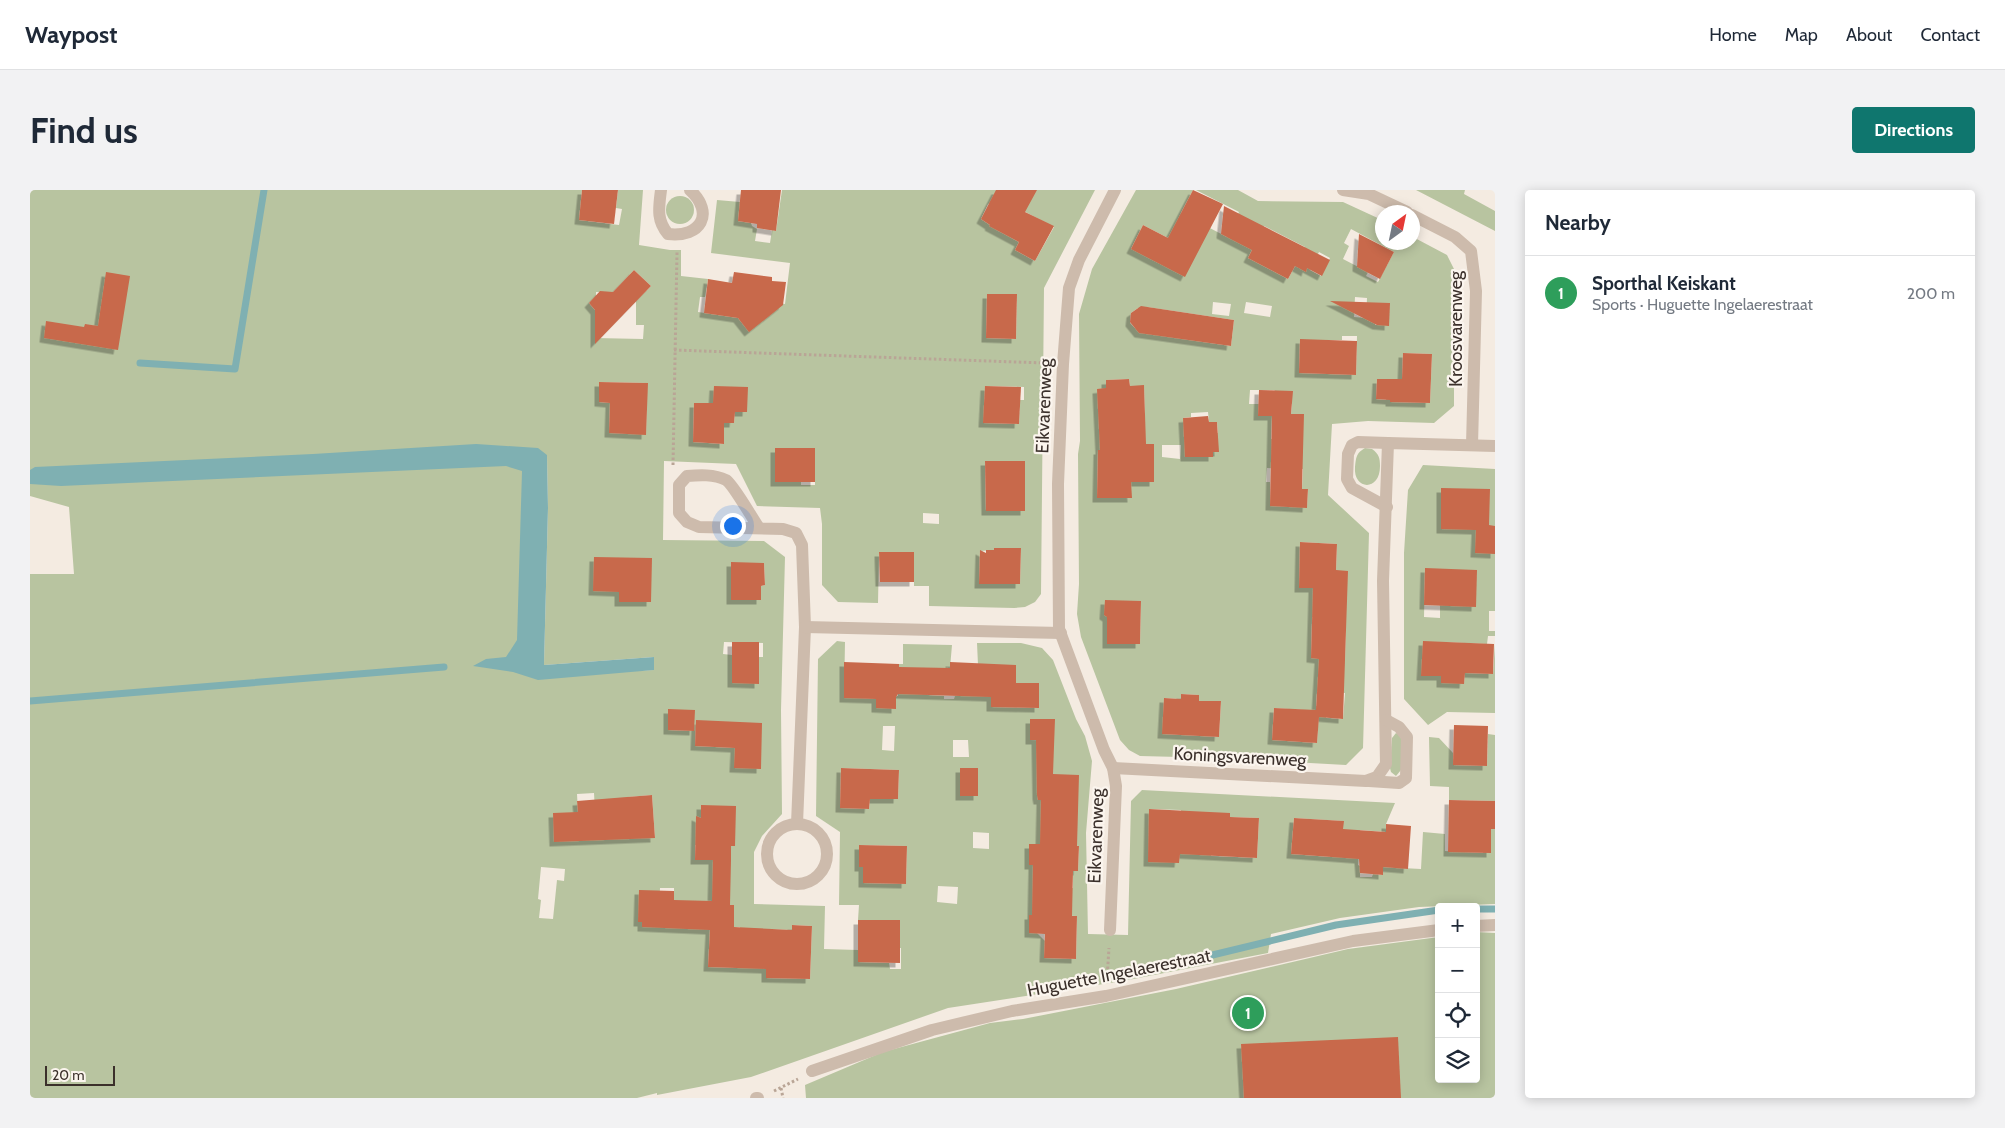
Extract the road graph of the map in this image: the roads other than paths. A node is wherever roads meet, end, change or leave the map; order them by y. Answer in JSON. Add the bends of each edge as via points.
{"nodes":[{"id":1,"x":661,"y":190,"type":"edge"},
{"id":2,"x":690,"y":190,"type":"edge"},
{"id":3,"x":1115,"y":190,"type":"edge"},
{"id":4,"x":1343,"y":190,"type":"edge"},
{"id":5,"x":1392,"y":205,"type":"edge"},
{"id":6,"x":1420,"y":220,"type":"edge"},
{"id":7,"x":1388,"y":443,"type":"junction"},
{"id":8,"x":1472,"y":445,"type":"junction"},
{"id":9,"x":1495,"y":446,"type":"edge"},
{"id":10,"x":1387,"y":507,"type":"junction"},
{"id":11,"x":759,"y":528,"type":"junction"},
{"id":12,"x":805,"y":627,"type":"junction"},
{"id":13,"x":1061,"y":633,"type":"junction"},
{"id":14,"x":1386,"y":720,"type":"junction"},
{"id":15,"x":1113,"y":768,"type":"junction"},
{"id":16,"x":1366,"y":781,"type":"junction"},
{"id":17,"x":797,"y":824,"type":"junction"},
{"id":18,"x":1495,"y":925,"type":"edge"},
{"id":19,"x":1480,"y":926,"type":"edge"},
{"id":20,"x":1110,"y":930,"type":"road end"},
{"id":21,"x":1435,"y":931,"type":"edge"},
{"id":22,"x":812,"y":1070,"type":"dead end"}],
"edges":[{"from":1,"to":2,"type":"street","via":[[659,219],[668,234],[677,235],[700,226],[703,212],[699,200]]},
{"from":3,"to":13,"type":"street","name":"Eikvarenweg","via":[[1079,260],[1069,288],[1058,484]]},
{"from":4,"to":5,"type":"street","via":[[1369,194]]},
{"from":6,"to":8,"type":"street","name":"Kroosvarenweg","via":[[1455,237],[1471,251],[1476,291]]},
{"from":7,"to":8,"type":"street"},
{"from":7,"to":10,"type":"street"},
{"from":7,"to":10,"type":"street","via":[[1358,442],[1352,445],[1348,454],[1347,479],[1352,488]]},
{"from":8,"to":9,"type":"street"},
{"from":10,"to":14,"type":"street","via":[[1383,582]]},
{"from":11,"to":11,"type":"street","via":[[727,480],[704,475],[687,476],[679,485],[679,513],[687,522],[699,527]]},
{"from":11,"to":12,"type":"street","via":[[796,533],[802,545]]},
{"from":12,"to":13,"type":"street"},
{"from":12,"to":17,"type":"street"},
{"from":13,"to":15,"type":"street","name":"Eikvarenweg","via":[[1096,731]]},
{"from":14,"to":16,"type":"street","via":[[1386,764],[1377,777]]},
{"from":14,"to":16,"type":"street","name":"Koningsvarenweg","via":[[1399,727],[1407,737],[1406,778],[1399,783]]},
{"from":15,"to":16,"type":"street","name":"Koningsvarenweg"},
{"from":15,"to":20,"type":"street","name":"Eikvarenweg","via":[[1116,786]]},
{"from":17,"to":17,"type":"street","via":[[781,828],[773,835],[766,855],[771,870],[783,881],[803,884],[822,871],[827,851],[814,829]]},
{"from":18,"to":19,"type":"street"},
{"from":21,"to":22,"type":"street","name":"Huguette Ingelaerestraat","via":[[1353,941],[1106,996],[1012,1011],[932,1030]]}]}
